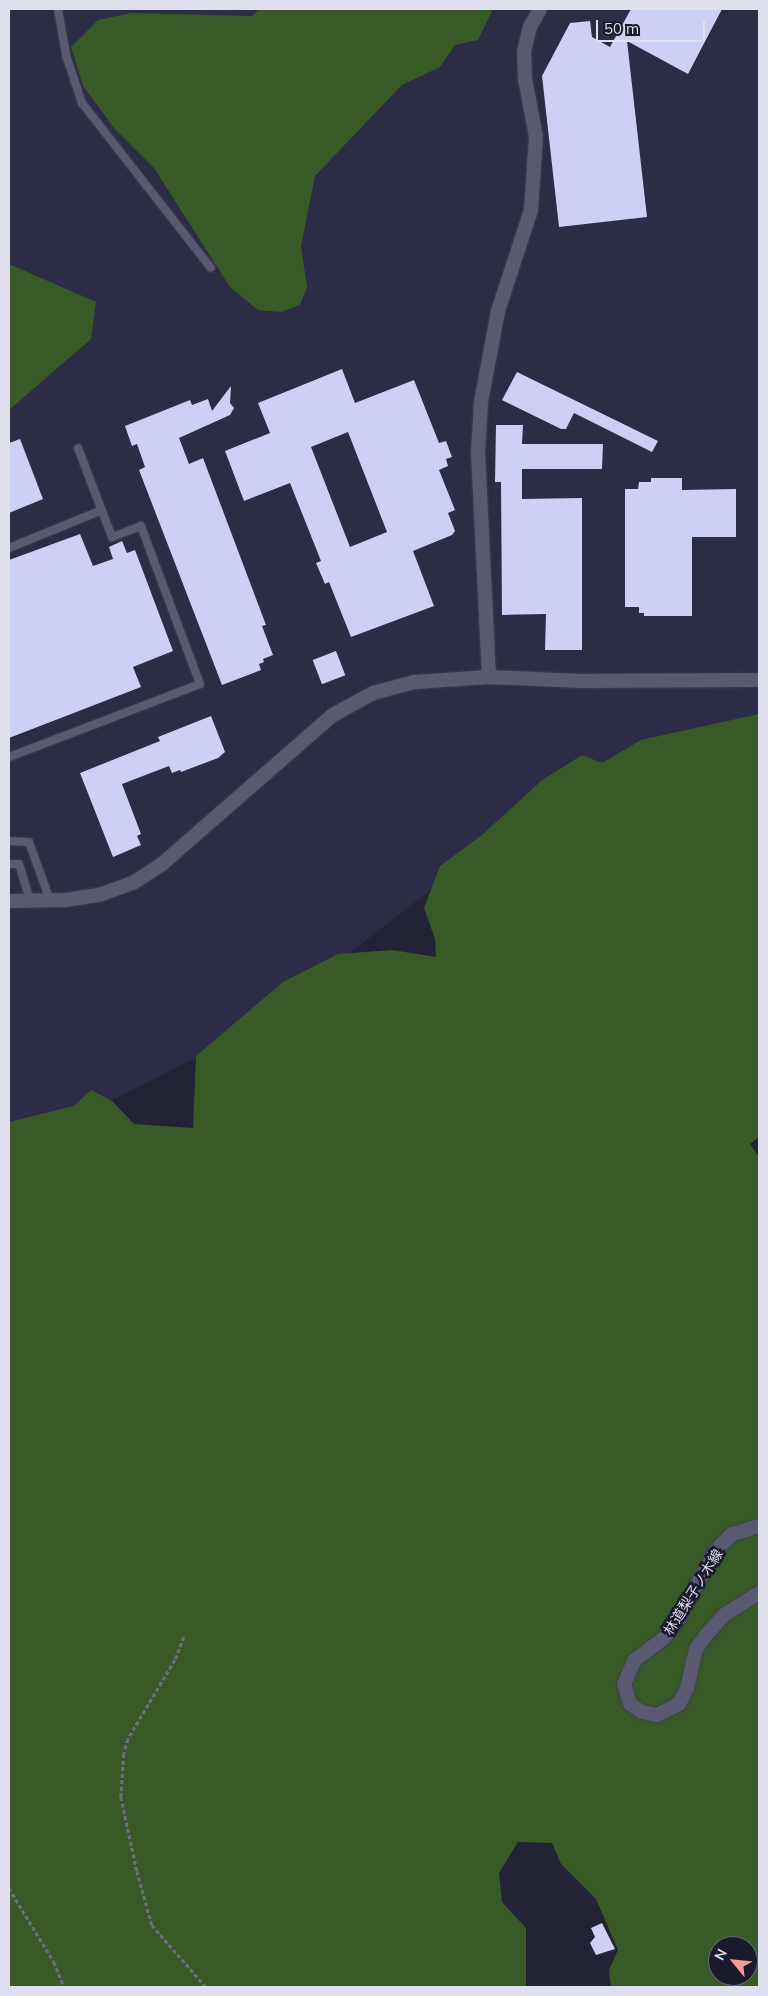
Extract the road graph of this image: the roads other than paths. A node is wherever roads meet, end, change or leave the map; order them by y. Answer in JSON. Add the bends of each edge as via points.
{"nodes":[{"id":1,"x":58,"y":9,"type":"edge"},
{"id":2,"x":540,"y":9,"type":"edge"},
{"id":3,"x":211,"y":268,"type":"dead end"},
{"id":4,"x":78,"y":448,"type":"dead end"},
{"id":5,"x":102,"y":510,"type":"junction"},
{"id":6,"x":9,"y":548,"type":"edge"},
{"id":7,"x":490,"y":676,"type":"junction"},
{"id":8,"x":759,"y":680,"type":"edge"},
{"id":9,"x":9,"y":757,"type":"edge"},
{"id":10,"x":9,"y":841,"type":"edge"},
{"id":11,"x":9,"y":864,"type":"edge"},
{"id":12,"x":50,"y":900,"type":"junction"},
{"id":13,"x":9,"y":901,"type":"edge"},
{"id":14,"x":30,"y":901,"type":"junction"},
{"id":15,"x":759,"y":1526,"type":"edge"},
{"id":16,"x":759,"y":1593,"type":"edge"}],
"edges":[{"from":1,"to":3,"type":"lane","via":[[66,55],[82,103]]},
{"from":2,"to":7,"type":"street","via":[[530,27],[524,51],[525,78],[536,138],[531,210],[498,311],[481,402],[478,452]]},
{"from":4,"to":5,"type":"lane"},
{"from":5,"to":6,"type":"lane"},
{"from":5,"to":9,"type":"lane","via":[[112,537],[142,526],[200,684]]},
{"from":7,"to":8,"type":"street","via":[[581,681]]},
{"from":7,"to":12,"type":"street","via":[[415,682],[372,693],[333,714],[162,864],[133,883],[102,894]]},
{"from":10,"to":12,"type":"lane","via":[[29,842]]},
{"from":11,"to":14,"type":"lane","via":[[19,864]]},
{"from":12,"to":14,"type":"street"},
{"from":13,"to":14,"type":"street"},
{"from":15,"to":16,"type":"street","name":"林道梨子ノ木線","via":[[732,1534],[716,1550],[675,1625],[664,1638],[634,1661],[624,1684],[630,1704],[636,1710],[657,1715],[679,1704],[687,1688],[696,1649],[724,1615]]}]}
